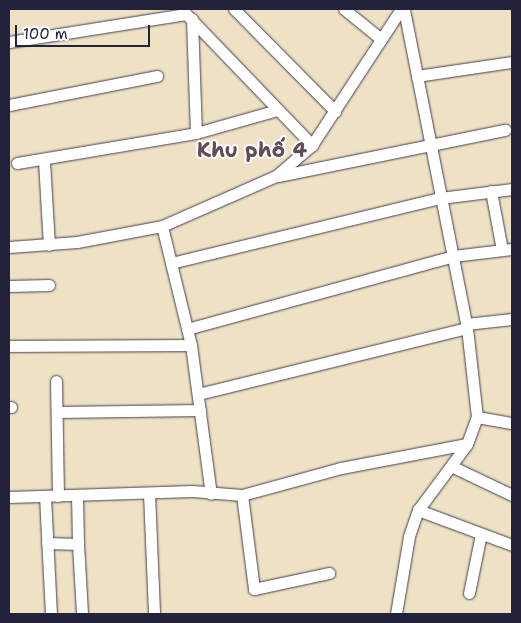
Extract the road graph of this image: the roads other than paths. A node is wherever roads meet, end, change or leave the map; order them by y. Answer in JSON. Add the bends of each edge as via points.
{"nodes":[{"id":1,"x":234,"y":9,"type":"edge"},
{"id":2,"x":344,"y":9,"type":"edge"},
{"id":3,"x":403,"y":9,"type":"edge"},
{"id":4,"x":192,"y":19,"type":"junction"},
{"id":5,"x":381,"y":39,"type":"junction"},
{"id":6,"x":9,"y":42,"type":"edge"},
{"id":7,"x":512,"y":62,"type":"edge"},
{"id":8,"x":157,"y":76,"type":"dead end"},
{"id":9,"x":417,"y":76,"type":"junction"},
{"id":10,"x":9,"y":105,"type":"edge"},
{"id":11,"x":274,"y":110,"type":"junction"},
{"id":12,"x":335,"y":111,"type":"junction"},
{"id":13,"x":505,"y":130,"type":"dead end"},
{"id":14,"x":196,"y":133,"type":"junction"},
{"id":15,"x":428,"y":143,"type":"junction"},
{"id":16,"x":312,"y":145,"type":"junction"},
{"id":17,"x":44,"y":161,"type":"junction"},
{"id":18,"x":17,"y":163,"type":"dead end"},
{"id":19,"x":276,"y":176,"type":"junction"},
{"id":20,"x":512,"y":189,"type":"edge"},
{"id":21,"x":491,"y":191,"type":"junction"},
{"id":22,"x":440,"y":198,"type":"junction"},
{"id":23,"x":162,"y":226,"type":"junction"},
{"id":24,"x":49,"y":245,"type":"junction"},
{"id":25,"x":9,"y":247,"type":"edge"},
{"id":26,"x":507,"y":250,"type":"edge"},
{"id":27,"x":453,"y":256,"type":"junction"},
{"id":28,"x":170,"y":263,"type":"junction"},
{"id":29,"x":49,"y":285,"type":"dead end"},
{"id":30,"x":9,"y":286,"type":"edge"},
{"id":31,"x":512,"y":319,"type":"edge"},
{"id":32,"x":466,"y":326,"type":"junction"},
{"id":33,"x":187,"y":329,"type":"junction"},
{"id":34,"x":192,"y":345,"type":"junction"},
{"id":35,"x":9,"y":346,"type":"edge"},
{"id":36,"x":56,"y":381,"type":"dead end"},
{"id":37,"x":198,"y":394,"type":"junction"},
{"id":38,"x":200,"y":410,"type":"junction"},
{"id":39,"x":58,"y":412,"type":"junction"},
{"id":40,"x":477,"y":417,"type":"junction"},
{"id":41,"x":512,"y":423,"type":"edge"},
{"id":42,"x":467,"y":444,"type":"junction"},
{"id":43,"x":451,"y":466,"type":"junction"},
{"id":44,"x":149,"y":493,"type":"junction"},
{"id":45,"x":211,"y":494,"type":"junction"},
{"id":46,"x":77,"y":495,"type":"junction"},
{"id":47,"x":242,"y":495,"type":"junction"},
{"id":48,"x":512,"y":495,"type":"edge"},
{"id":49,"x":45,"y":496,"type":"junction"},
{"id":50,"x":58,"y":496,"type":"junction"},
{"id":51,"x":9,"y":497,"type":"edge"},
{"id":52,"x":418,"y":510,"type":"junction"},
{"id":53,"x":481,"y":534,"type":"junction"},
{"id":54,"x":47,"y":543,"type":"junction"},
{"id":55,"x":78,"y":544,"type":"junction"},
{"id":56,"x":512,"y":545,"type":"edge"},
{"id":57,"x":329,"y":573,"type":"dead end"},
{"id":58,"x":470,"y":593,"type":"dead end"},
{"id":59,"x":50,"y":614,"type":"edge"},
{"id":60,"x":82,"y":614,"type":"edge"},
{"id":61,"x":154,"y":614,"type":"edge"},
{"id":62,"x":396,"y":614,"type":"edge"}],
"edges":[{"from":1,"to":12,"type":"street"},
{"from":2,"to":5,"type":"street"},
{"from":3,"to":5,"type":"street"},
{"from":3,"to":9,"type":"street"},
{"from":4,"to":6,"type":"street","via":[[180,13]]},
{"from":4,"to":11,"type":"street"},
{"from":4,"to":14,"type":"street"},
{"from":5,"to":12,"type":"street"},
{"from":7,"to":9,"type":"street"},
{"from":8,"to":10,"type":"street"},
{"from":9,"to":15,"type":"street"},
{"from":11,"to":14,"type":"street"},
{"from":11,"to":16,"type":"street"},
{"from":12,"to":16,"type":"street"},
{"from":13,"to":15,"type":"street"},
{"from":14,"to":17,"type":"street"},
{"from":15,"to":19,"type":"street","via":[[313,172]]},
{"from":15,"to":22,"type":"street"},
{"from":16,"to":19,"type":"street"},
{"from":17,"to":18,"type":"street"},
{"from":17,"to":24,"type":"street"},
{"from":19,"to":23,"type":"street"},
{"from":20,"to":21,"type":"street"},
{"from":21,"to":22,"type":"street"},
{"from":21,"to":26,"type":"street"},
{"from":22,"to":27,"type":"street"},
{"from":22,"to":28,"type":"street"},
{"from":23,"to":24,"type":"street"},
{"from":23,"to":28,"type":"street"},
{"from":24,"to":25,"type":"street"},
{"from":26,"to":27,"type":"street"},
{"from":27,"to":32,"type":"street"},
{"from":27,"to":33,"type":"street"},
{"from":28,"to":33,"type":"street"},
{"from":29,"to":30,"type":"street"},
{"from":31,"to":32,"type":"street"},
{"from":32,"to":37,"type":"street"},
{"from":32,"to":40,"type":"street"},
{"from":33,"to":34,"type":"street"},
{"from":34,"to":35,"type":"street"},
{"from":34,"to":37,"type":"street"},
{"from":36,"to":39,"type":"street"},
{"from":37,"to":38,"type":"street"},
{"from":38,"to":39,"type":"street"},
{"from":38,"to":45,"type":"street"},
{"from":39,"to":50,"type":"street"},
{"from":40,"to":41,"type":"street"},
{"from":40,"to":42,"type":"street"},
{"from":42,"to":43,"type":"street"},
{"from":42,"to":47,"type":"street","via":[[341,468]]},
{"from":43,"to":48,"type":"street"},
{"from":43,"to":52,"type":"street"},
{"from":44,"to":45,"type":"street"},
{"from":44,"to":46,"type":"street"},
{"from":44,"to":61,"type":"street"},
{"from":45,"to":47,"type":"street"},
{"from":46,"to":50,"type":"street"},
{"from":46,"to":55,"type":"street"},
{"from":47,"to":57,"type":"street","via":[[254,589]]},
{"from":49,"to":50,"type":"street"},
{"from":49,"to":51,"type":"street"},
{"from":49,"to":54,"type":"street"},
{"from":52,"to":53,"type":"street"},
{"from":52,"to":62,"type":"street","via":[[408,536]]},
{"from":53,"to":56,"type":"street"},
{"from":53,"to":58,"type":"street"},
{"from":54,"to":55,"type":"street"},
{"from":54,"to":59,"type":"street"},
{"from":55,"to":60,"type":"street"}]}
